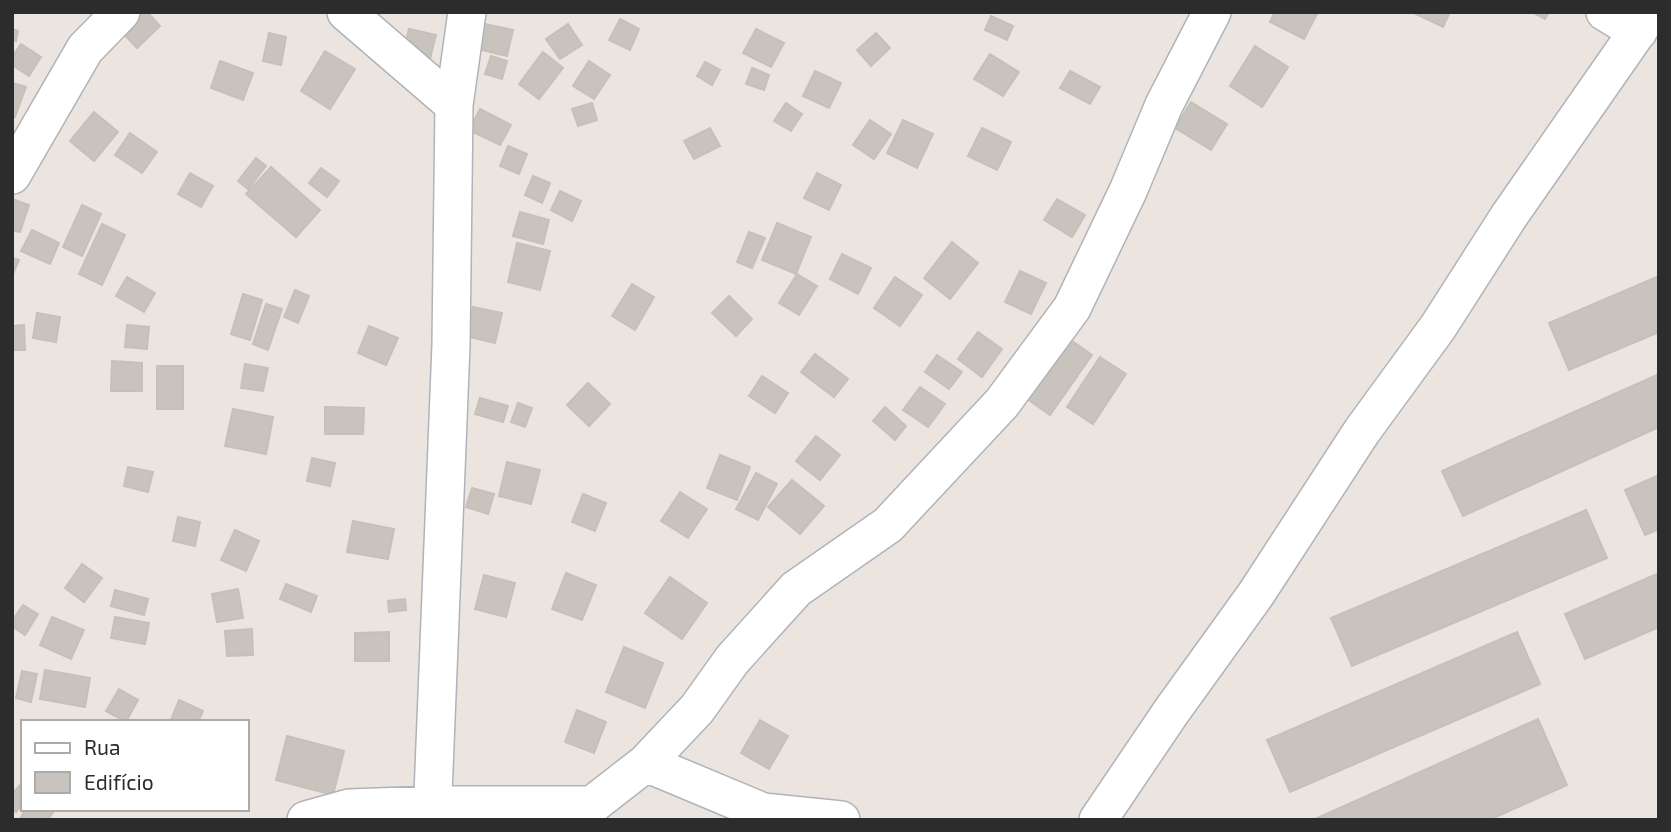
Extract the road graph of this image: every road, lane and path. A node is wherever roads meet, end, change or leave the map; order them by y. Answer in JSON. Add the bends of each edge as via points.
{"nodes":[{"id":1,"x":121,"y":12,"type":"edge"},
{"id":2,"x":346,"y":12,"type":"edge"},
{"id":3,"x":467,"y":12,"type":"edge"},
{"id":4,"x":1212,"y":12,"type":"edge"},
{"id":5,"x":1605,"y":12,"type":"edge"},
{"id":6,"x":1644,"y":22,"type":"edge"},
{"id":7,"x":454,"y":105,"type":"junction"},
{"id":8,"x":12,"y":175,"type":"edge"},
{"id":9,"x":646,"y":763,"type":"junction"},
{"id":10,"x":432,"y":813,"type":"edge"},
{"id":11,"x":588,"y":813,"type":"edge"},
{"id":12,"x":306,"y":820,"type":"edge"},
{"id":13,"x":841,"y":820,"type":"edge"},
{"id":14,"x":1098,"y":820,"type":"edge"}],
"edges":[{"from":1,"to":8,"type":"street","via":[[85,49]]},
{"from":2,"to":7,"type":"street"},
{"from":3,"to":7,"type":"street"},
{"from":4,"to":9,"type":"street","via":[[1164,105],[1072,308],[1002,403],[888,525],[796,589]]},
{"from":5,"to":6,"type":"street"},
{"from":6,"to":14,"type":"street"},
{"from":7,"to":10,"type":"street","via":[[451,345]]},
{"from":9,"to":11,"type":"street"},
{"from":9,"to":13,"type":"street","via":[[763,812]]},
{"from":10,"to":11,"type":"street"},
{"from":10,"to":12,"type":"street","via":[[349,808]]}]}
